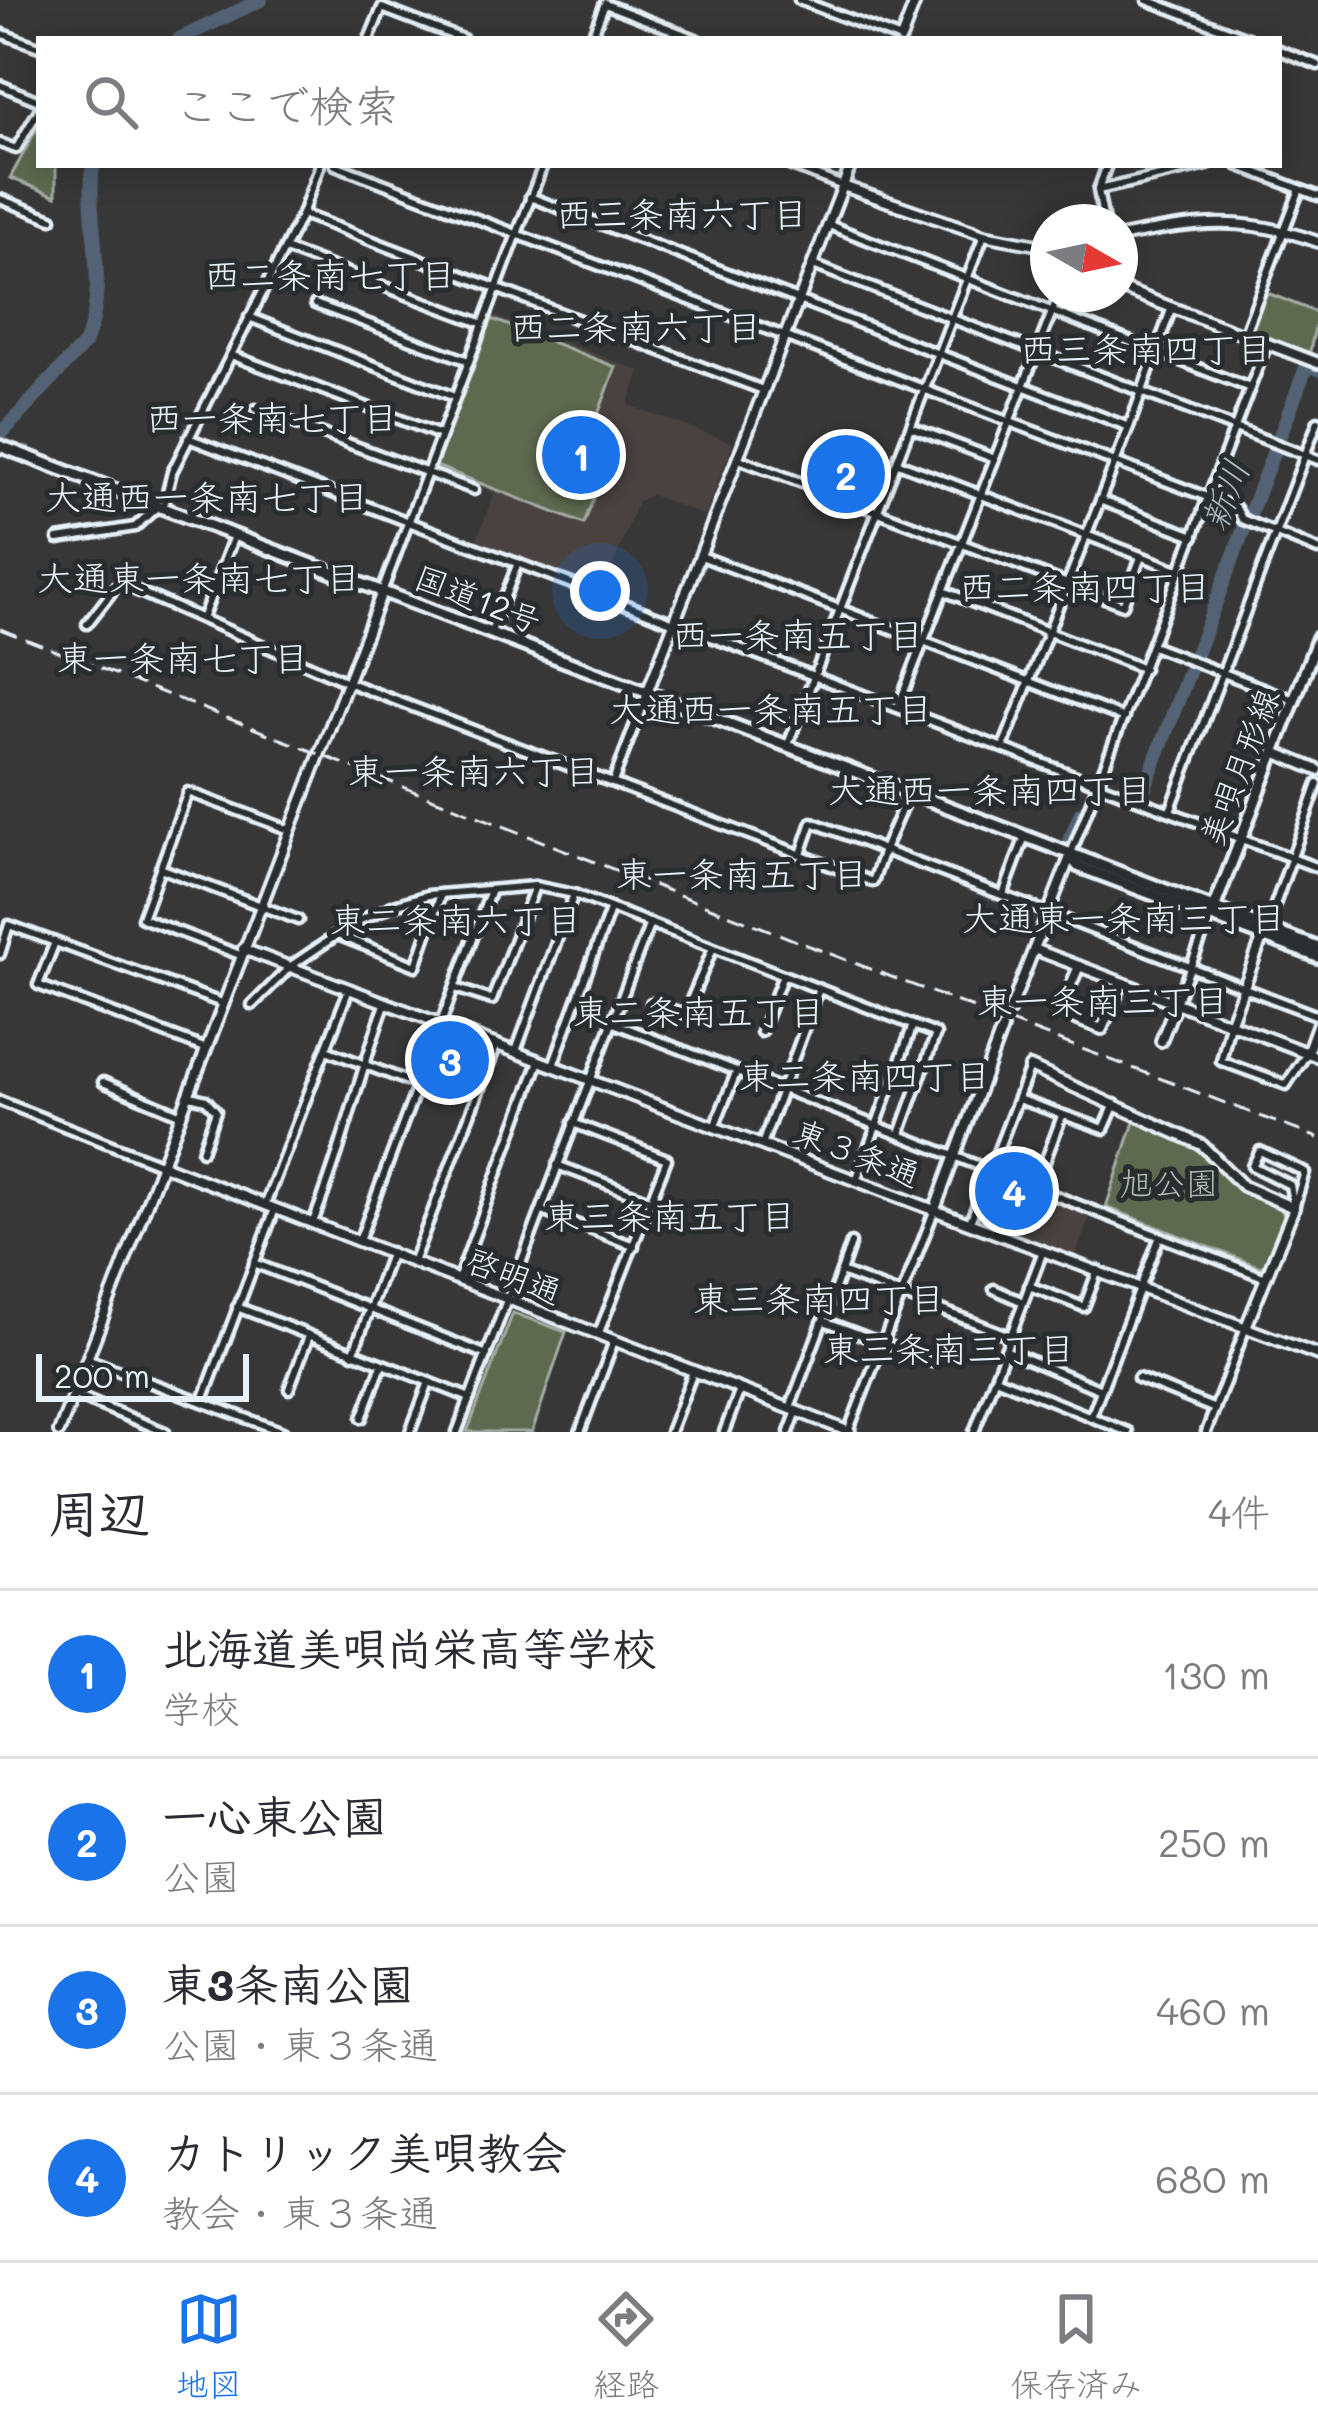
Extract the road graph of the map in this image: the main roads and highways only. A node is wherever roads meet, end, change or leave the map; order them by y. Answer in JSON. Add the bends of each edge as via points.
{"nodes":[{"id":1,"x":0,"y":446,"type":"edge"},
{"id":2,"x":1318,"y":638,"type":"edge"},
{"id":3,"x":1212,"y":912,"type":"junction"},
{"id":4,"x":1265,"y":932,"type":"junction"},
{"id":5,"x":1318,"y":948,"type":"edge"},
{"id":6,"x":1318,"y":958,"type":"edge"}],
"edges":[{"from":1,"to":3,"type":"main road","name":"国道12号"},
{"from":2,"to":3,"type":"main road","name":"美唄月形線"},
{"from":3,"to":4,"type":"main road","name":"国道12号"},
{"from":4,"to":5,"type":"main road","name":"国道12号"},
{"from":4,"to":6,"type":"main road","name":"国道12号"}]}
